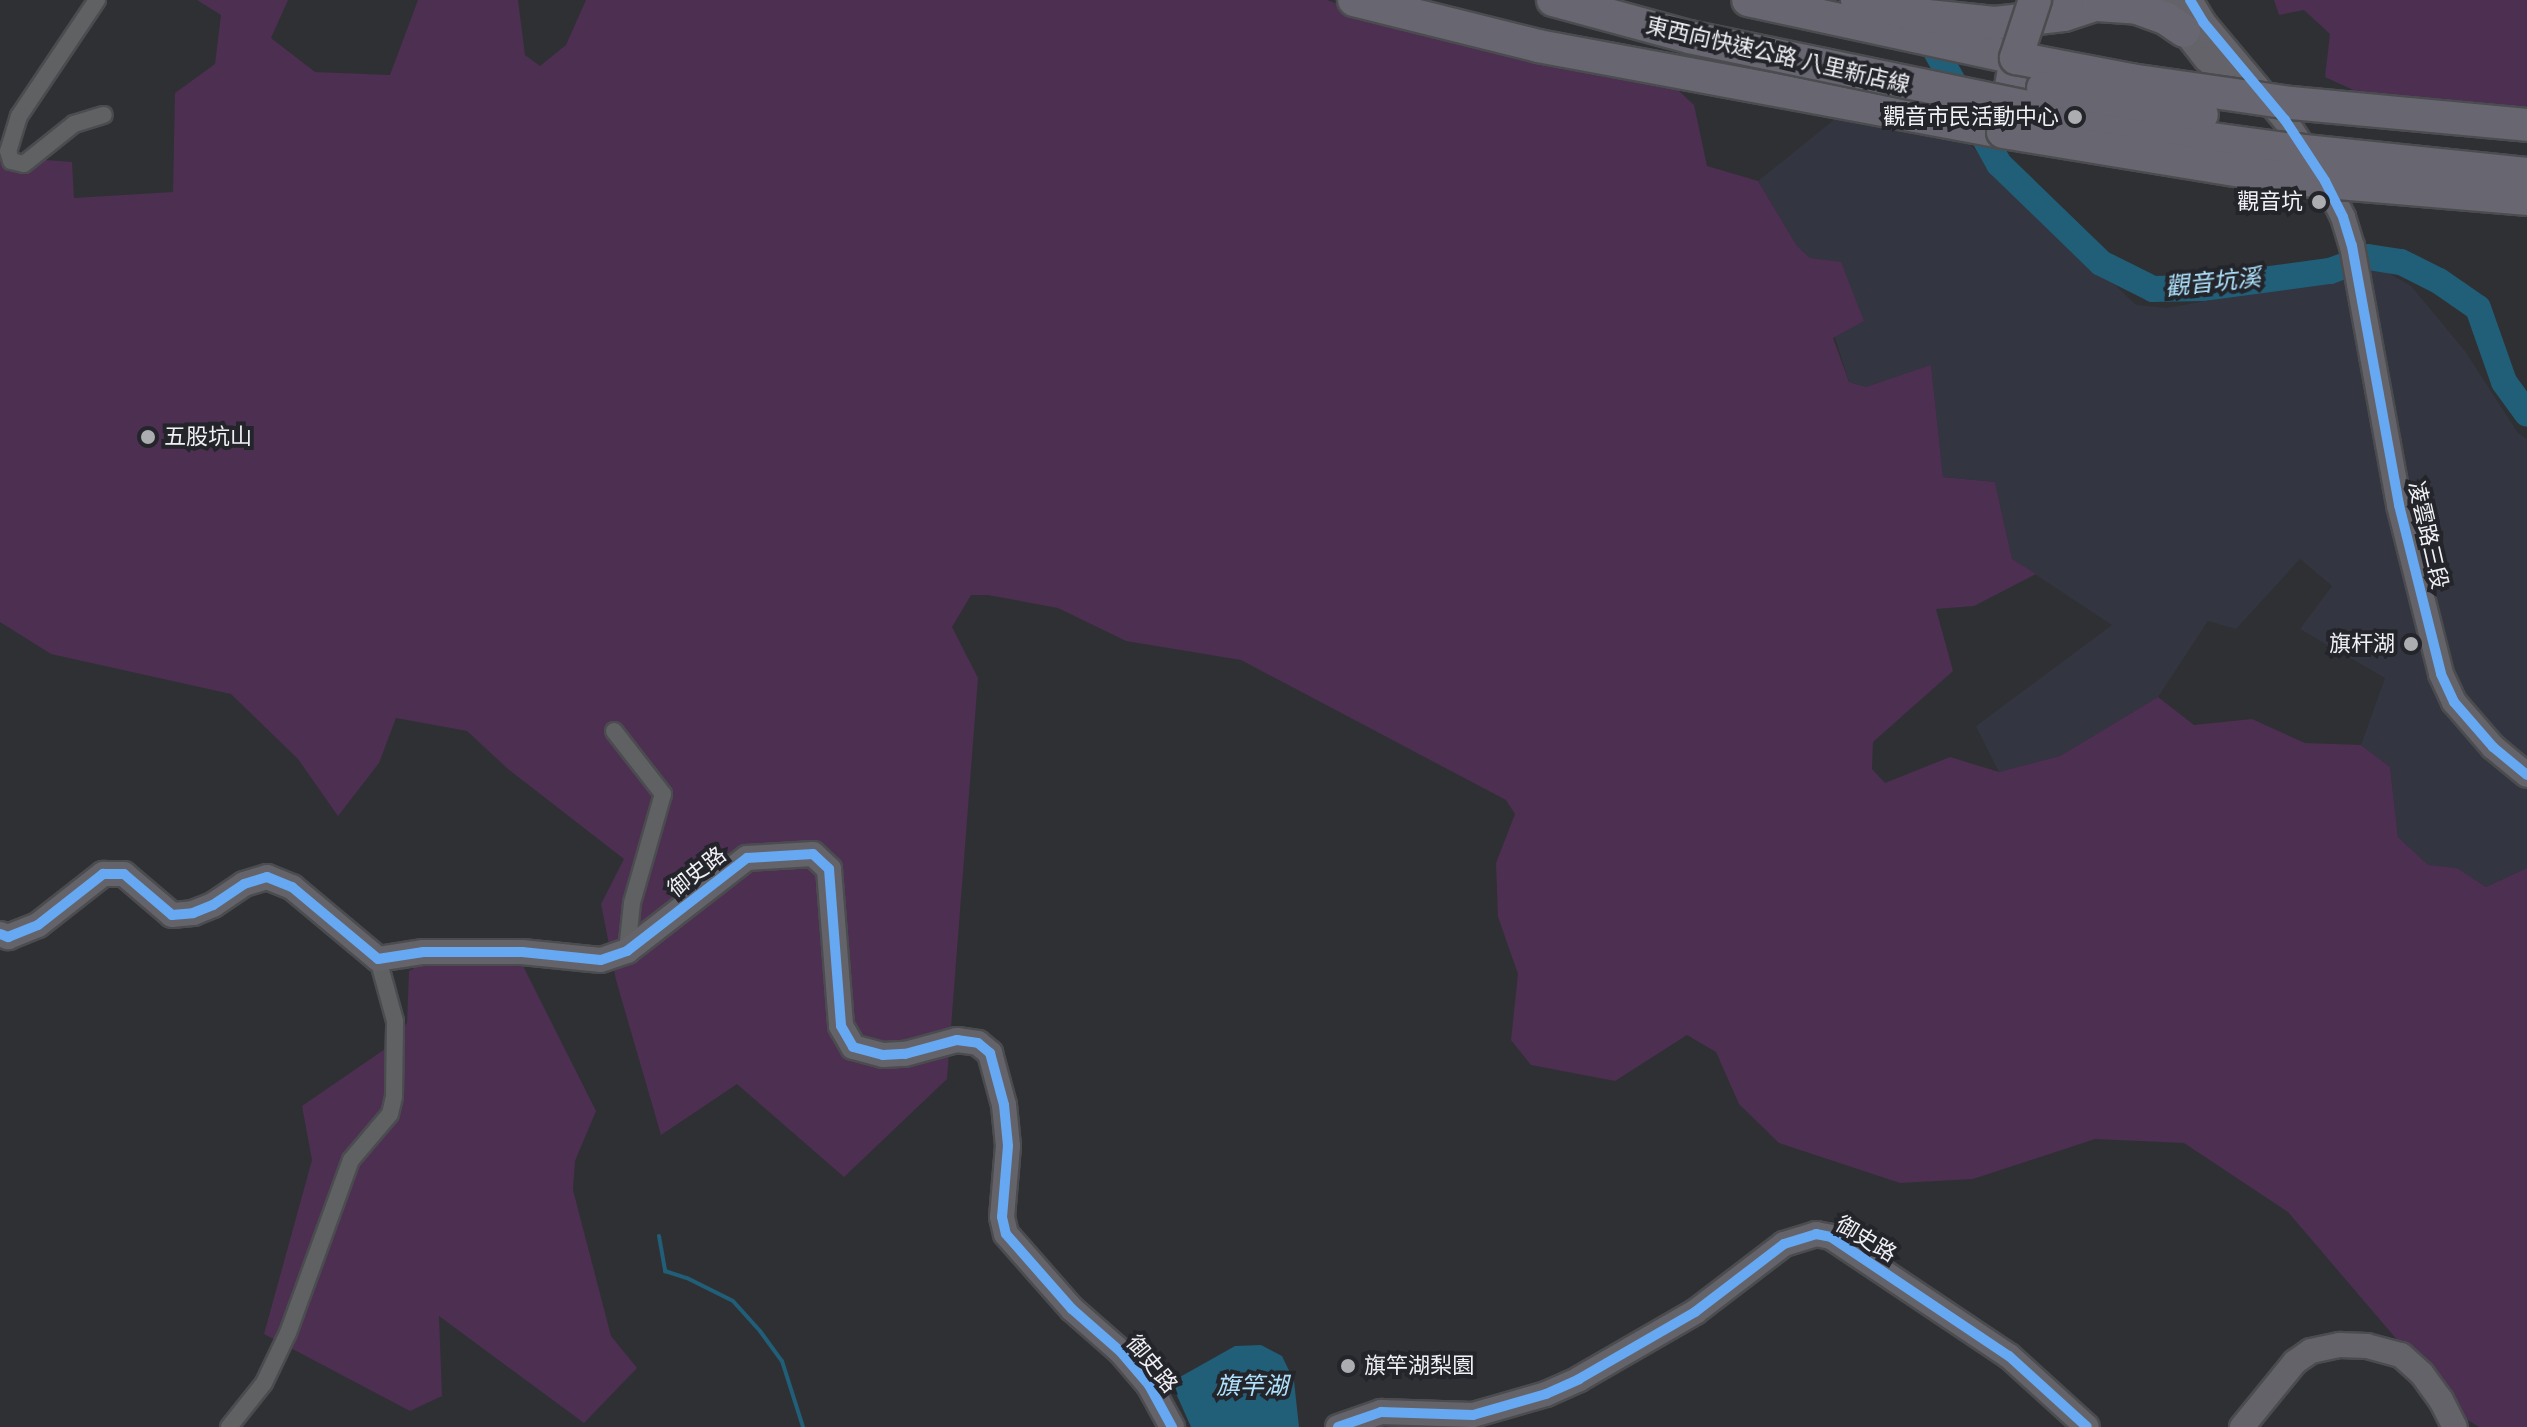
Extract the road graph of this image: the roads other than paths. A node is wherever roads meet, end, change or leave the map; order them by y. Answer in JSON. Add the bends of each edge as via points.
{"nodes":[{"id":1,"x":97,"y":0,"type":"edge"},
{"id":2,"x":1354,"y":0,"type":"edge"},
{"id":3,"x":1553,"y":0,"type":"edge"},
{"id":4,"x":1636,"y":0,"type":"edge"},
{"id":5,"x":1748,"y":0,"type":"edge"},
{"id":6,"x":1857,"y":0,"type":"edge"},
{"id":7,"x":2019,"y":0,"type":"edge"},
{"id":8,"x":2034,"y":0,"type":"edge"},
{"id":9,"x":2166,"y":0,"type":"edge"},
{"id":10,"x":2190,"y":0,"type":"edge"},
{"id":11,"x":2104,"y":3,"type":"edge"},
{"id":12,"x":1955,"y":9,"type":"edge"},
{"id":13,"x":2184,"y":31,"type":"junction"},
{"id":14,"x":2016,"y":58,"type":"junction"},
{"id":15,"x":104,"y":115,"type":"dead end"},
{"id":16,"x":2527,"y":125,"type":"edge"},
{"id":17,"x":2003,"y":132,"type":"junction"},
{"id":18,"x":2527,"y":152,"type":"edge"},
{"id":19,"x":2309,"y":158,"type":"junction"},
{"id":20,"x":2527,"y":174,"type":"edge"},
{"id":21,"x":2527,"y":199,"type":"edge"},
{"id":22,"x":614,"y":731,"type":"dead end"},
{"id":23,"x":2527,"y":775,"type":"edge"},
{"id":24,"x":0,"y":934,"type":"edge"},
{"id":25,"x":627,"y":951,"type":"junction"},
{"id":26,"x":378,"y":959,"type":"junction"},
{"id":27,"x":229,"y":1427,"type":"edge"},
{"id":28,"x":1172,"y":1427,"type":"edge"},
{"id":29,"x":1338,"y":1427,"type":"edge"},
{"id":30,"x":2087,"y":1427,"type":"edge"},
{"id":31,"x":2242,"y":1427,"type":"edge"},
{"id":32,"x":2455,"y":1427,"type":"edge"}],
"edges":[{"from":1,"to":15,"type":"street","via":[[19,116],[8,151],[11,161],[24,164],[74,124]]},
{"from":2,"to":17,"type":"highway","via":[[1538,46]]},
{"from":3,"to":20,"type":"highway","name":"東西向快速公路 八里新店線","bridge":true,"via":[[1704,40],[2125,127]]},
{"from":4,"to":18,"type":"highway","name":"東西向快速公路 八里新店線","bridge":true,"via":[[2130,105],[2307,130]]},
{"from":5,"to":14,"type":"highway"},
{"from":6,"to":12,"type":"highway","via":[[1909,14]]},
{"from":7,"to":14,"type":"highway","bridge":true},
{"from":8,"to":12,"type":"highway"},
{"from":8,"to":14,"type":"highway","bridge":true},
{"from":9,"to":13,"type":"street"},
{"from":10,"to":19,"type":"street","via":[[2265,92]]},
{"from":11,"to":12,"type":"highway","via":[[2030,21]]},
{"from":11,"to":13,"type":"highway","via":[[2137,8]]},
{"from":13,"to":19,"type":"street"},
{"from":14,"to":16,"type":"highway","bridge":true,"via":[[2291,103]]},
{"from":14,"to":17,"type":"highway","bridge":true},
{"from":17,"to":21,"type":"highway","bridge":true,"via":[[2289,179]]},
{"from":19,"to":23,"type":"street","name":"凌雲路三段","via":[[2325,181],[2352,246],[2399,505],[2441,674],[2454,702],[2493,747]]},
{"from":22,"to":25,"type":"street","via":[[663,794],[632,903]]},
{"from":24,"to":26,"type":"street","via":[[8,937],[38,925],[103,874],[124,874],[172,915],[213,905],[244,884],[267,877],[292,887]]},
{"from":25,"to":26,"type":"street","name":"御史路","via":[[601,960],[522,952],[423,952]]},
{"from":25,"to":28,"type":"street","name":"御史路","via":[[747,858],[800,853],[823,860],[832,886],[841,1026],[853,1047],[905,1054],[957,1040],[978,1043],[990,1053],[1008,1146],[1002,1217],[1006,1234],[1072,1309],[1120,1351],[1149,1385]]},
{"from":26,"to":27,"type":"street","via":[[395,1021],[390,1114],[351,1160],[288,1333],[264,1383]]},
{"from":29,"to":30,"type":"street","name":"御史路","via":[[1381,1412],[1473,1415],[1546,1394],[1695,1312],[1784,1244],[1816,1234],[1831,1237],[2009,1356]]},
{"from":31,"to":32,"type":"street","via":[[2295,1362],[2311,1351],[2340,1345],[2401,1355],[2422,1374]]}]}
